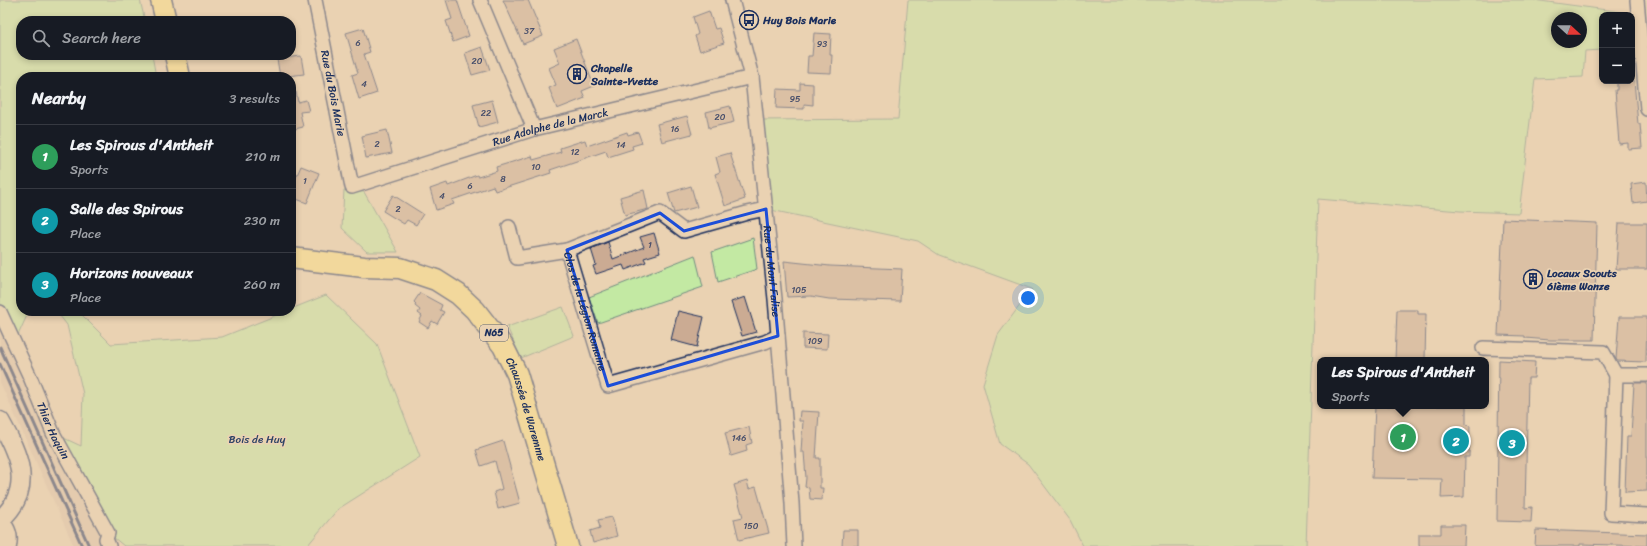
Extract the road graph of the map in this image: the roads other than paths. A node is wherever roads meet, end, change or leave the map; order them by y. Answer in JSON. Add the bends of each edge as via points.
{"nodes":[{"id":1,"x":161,"y":0,"type":"edge"},
{"id":2,"x":315,"y":0,"type":"edge"},
{"id":3,"x":480,"y":0,"type":"edge"},
{"id":4,"x":732,"y":0,"type":"edge"},
{"id":5,"x":1637,"y":0,"type":"edge"},
{"id":6,"x":165,"y":16,"type":"edge"},
{"id":7,"x":176,"y":60,"type":"edge"},
{"id":8,"x":179,"y":72,"type":"edge"},
{"id":9,"x":752,"y":77,"type":"junction"},
{"id":10,"x":1647,"y":109,"type":"edge"},
{"id":11,"x":534,"y":129,"type":"junction"},
{"id":12,"x":352,"y":188,"type":"joint"},
{"id":13,"x":766,"y":209,"type":"junction"},
{"id":14,"x":509,"y":227,"type":"dead end"},
{"id":15,"x":566,"y":250,"type":"junction"},
{"id":16,"x":296,"y":259,"type":"edge"},
{"id":17,"x":0,"y":312,"type":"edge"},
{"id":18,"x":778,"y":336,"type":"junction"},
{"id":19,"x":1483,"y":348,"type":"dead end"},
{"id":20,"x":1616,"y":375,"type":"junction"},
{"id":21,"x":1647,"y":375,"type":"edge"},
{"id":22,"x":0,"y":421,"type":"edge"},
{"id":23,"x":1647,"y":515,"type":"edge"},
{"id":24,"x":0,"y":521,"type":"edge"},
{"id":25,"x":108,"y":540,"type":"edge"},
{"id":26,"x":7,"y":546,"type":"edge"},
{"id":27,"x":116,"y":546,"type":"edge"},
{"id":28,"x":568,"y":546,"type":"edge"},
{"id":29,"x":794,"y":546,"type":"edge"}],
"edges":[{"from":1,"to":6,"type":"main road"},
{"from":2,"to":12,"type":"street","name":"Rue du Bois Marie"},
{"from":3,"to":11,"type":"street"},
{"from":4,"to":9,"type":"street","name":"Rue du Mont Falise"},
{"from":5,"to":10,"type":"street"},
{"from":7,"to":8,"type":"main road"},
{"from":9,"to":11,"type":"street","name":"Rue Adolphe de la Marck"},
{"from":9,"to":13,"type":"street","name":"Rue du Mont Falise"},
{"from":11,"to":12,"type":"street","name":"Rue Adolphe de la Marck"},
{"from":13,"to":15,"type":"street","name":"Clos de la Légion Romaine","via":[[684,232],[660,213]]},
{"from":13,"to":18,"type":"street","name":"Rue du Mont Falise"},
{"from":14,"to":15,"type":"street","via":[[518,258]]},
{"from":15,"to":18,"type":"street","name":"Clos de la Légion Romaine","via":[[608,386],[766,342]]},
{"from":16,"to":28,"type":"main road","name":"Chaussée de Waremme","number":"N65","via":[[350,266],[406,269],[436,280],[458,294],[475,310],[503,346],[517,374]]},
{"from":17,"to":25,"type":"street","name":"Thier Haquin","via":[[53,433]]},
{"from":18,"to":29,"type":"street","name":"Rue du Mont Falise"},
{"from":19,"to":20,"type":"street","via":[[1603,352]]},
{"from":20,"to":21,"type":"street"},
{"from":20,"to":23,"type":"street","via":[[1611,513]]},
{"from":22,"to":24,"type":"street","via":[[15,451],[22,475],[16,501]]},
{"from":24,"to":26,"type":"street","via":[[6,528]]},
{"from":25,"to":27,"type":"street","name":"Thier Haquin"}]}
